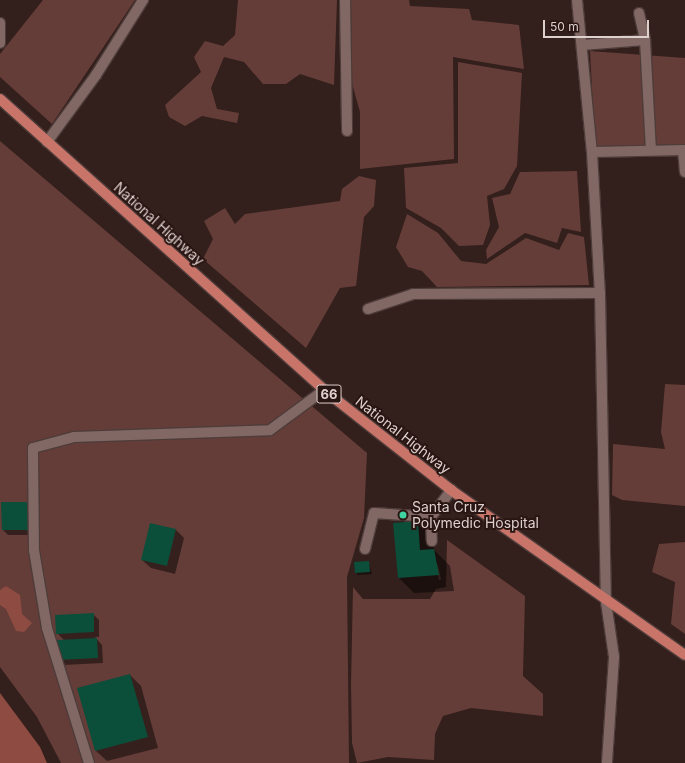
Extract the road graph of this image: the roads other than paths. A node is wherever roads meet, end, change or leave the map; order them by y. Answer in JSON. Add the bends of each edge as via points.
{"nodes":[{"id":1,"x":143,"y":0,"type":"edge"},
{"id":2,"x":345,"y":0,"type":"edge"},
{"id":3,"x":577,"y":0,"type":"edge"},
{"id":4,"x":639,"y":13,"type":"dead end"},
{"id":5,"x":0,"y":23,"type":"edge"},
{"id":6,"x":645,"y":40,"type":"junction"},
{"id":7,"x":0,"y":43,"type":"edge"},
{"id":8,"x":582,"y":45,"type":"junction"},
{"id":9,"x":0,"y":99,"type":"edge"},
{"id":10,"x":347,"y":131,"type":"dead end"},
{"id":11,"x":47,"y":142,"type":"junction"},
{"id":12,"x":651,"y":150,"type":"junction"},
{"id":13,"x":684,"y":150,"type":"edge"},
{"id":14,"x":592,"y":152,"type":"junction"},
{"id":15,"x":685,"y":172,"type":"edge"},
{"id":16,"x":600,"y":293,"type":"junction"},
{"id":17,"x":368,"y":309,"type":"dead end"},
{"id":18,"x":324,"y":390,"type":"junction"},
{"id":19,"x":451,"y":490,"type":"junction"},
{"id":20,"x":431,"y":517,"type":"junction"},
{"id":21,"x":432,"y":541,"type":"dead end"},
{"id":22,"x":365,"y":549,"type":"dead end"},
{"id":23,"x":606,"y":602,"type":"junction"},
{"id":24,"x":685,"y":655,"type":"edge"},
{"id":25,"x":89,"y":763,"type":"edge"},
{"id":26,"x":608,"y":763,"type":"edge"}],
"edges":[{"from":1,"to":11,"type":"street","via":[[96,75]]},
{"from":2,"to":10,"type":"street"},
{"from":3,"to":8,"type":"street"},
{"from":4,"to":6,"type":"street"},
{"from":5,"to":7,"type":"street"},
{"from":6,"to":8,"type":"street"},
{"from":6,"to":12,"type":"street"},
{"from":8,"to":14,"type":"street"},
{"from":9,"to":11,"type":"main road","name":"National Highway","number":"66"},
{"from":11,"to":18,"type":"main road","name":"National Highway","number":"66"},
{"from":12,"to":13,"type":"street"},
{"from":12,"to":14,"type":"street"},
{"from":13,"to":15,"type":"street"},
{"from":14,"to":16,"type":"street"},
{"from":16,"to":17,"type":"street","via":[[413,294]]},
{"from":16,"to":23,"type":"street"},
{"from":18,"to":19,"type":"main road","name":"National Highway","number":"66"},
{"from":18,"to":25,"type":"street","via":[[270,430],[74,437],[33,448],[34,550],[47,628]]},
{"from":19,"to":20,"type":"street"},
{"from":19,"to":23,"type":"main road","name":"National Highway","number":"66"},
{"from":20,"to":21,"type":"street"},
{"from":20,"to":22,"type":"street","via":[[374,513]]},
{"from":23,"to":24,"type":"main road","name":"National Highway","number":"66"},
{"from":23,"to":26,"type":"street","via":[[614,657]]}]}
